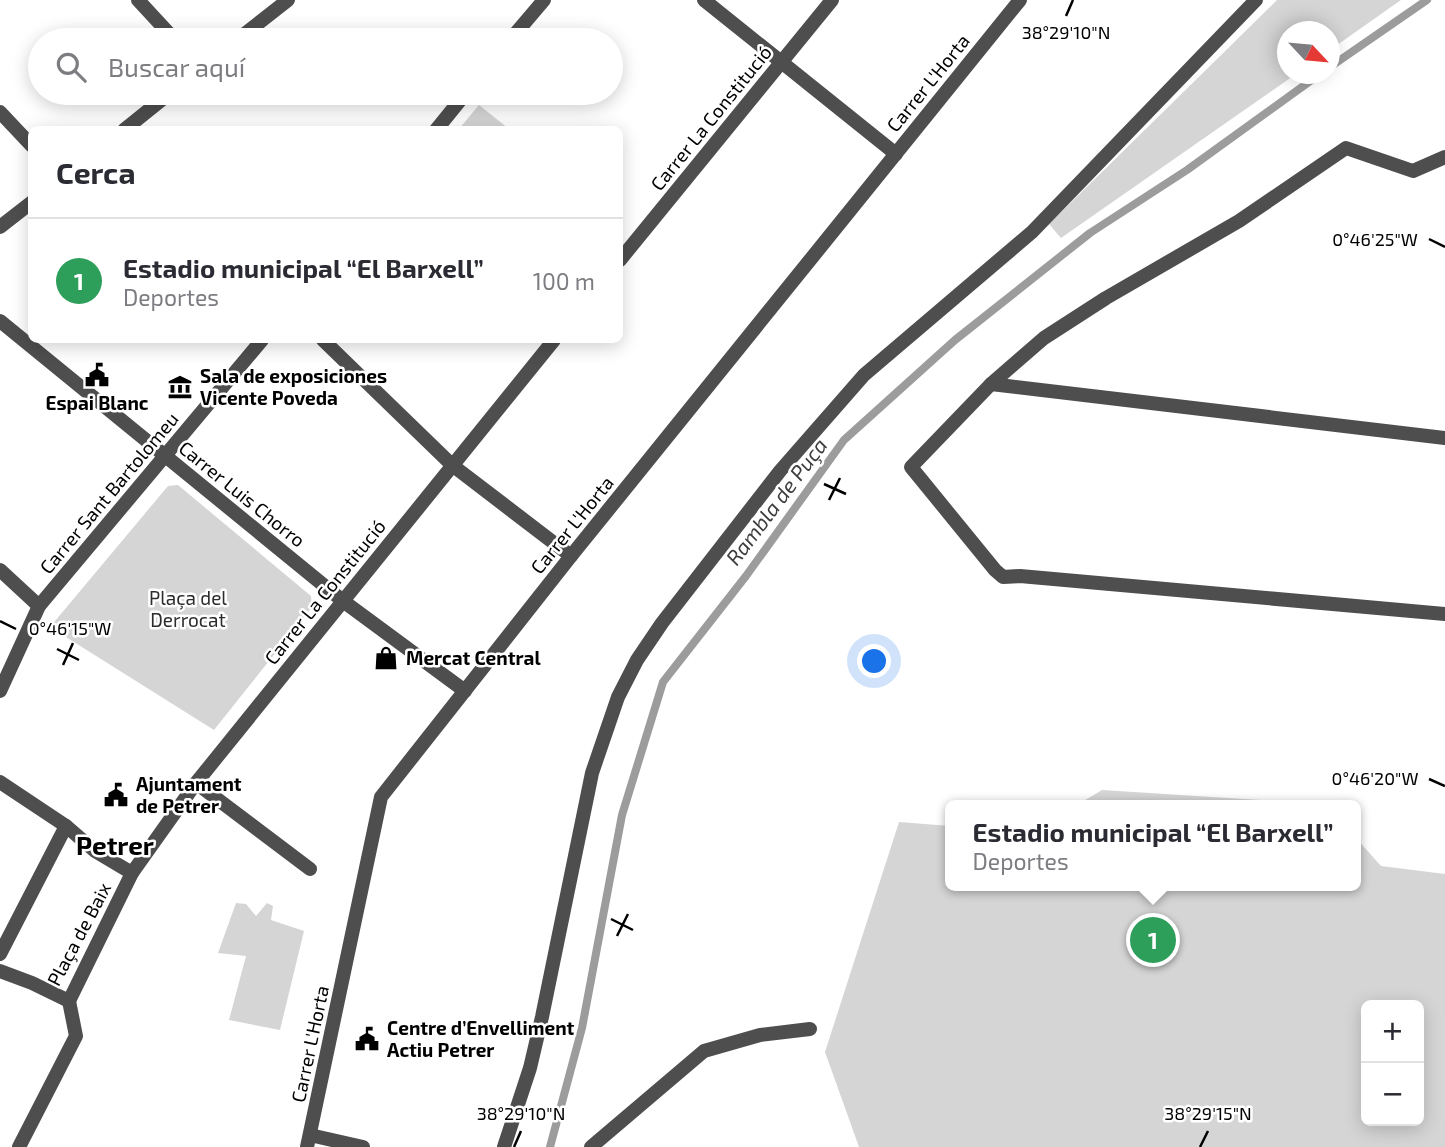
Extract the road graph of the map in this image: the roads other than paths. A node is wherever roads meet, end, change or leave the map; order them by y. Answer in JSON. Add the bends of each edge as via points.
{"nodes":[{"id":1,"x":138,"y":0,"type":"edge"},
{"id":2,"x":288,"y":0,"type":"edge"},
{"id":3,"x":544,"y":0,"type":"edge"},
{"id":4,"x":704,"y":0,"type":"edge"},
{"id":5,"x":832,"y":0,"type":"edge"},
{"id":6,"x":1020,"y":0,"type":"edge"},
{"id":7,"x":1256,"y":0,"type":"edge"},
{"id":8,"x":164,"y":28,"type":"edge"},
{"id":9,"x":252,"y":28,"type":"edge"},
{"id":10,"x":520,"y":28,"type":"edge"},
{"id":11,"x":782,"y":62,"type":"junction"},
{"id":12,"x":155,"y":105,"type":"edge"},
{"id":13,"x":456,"y":105,"type":"edge"},
{"id":14,"x":0,"y":112,"type":"edge"},
{"id":15,"x":128,"y":126,"type":"edge"},
{"id":16,"x":439,"y":126,"type":"edge"},
{"id":17,"x":28,"y":142,"type":"edge"},
{"id":18,"x":896,"y":154,"type":"junction"},
{"id":19,"x":1445,"y":157,"type":"edge"},
{"id":20,"x":28,"y":205,"type":"edge"},
{"id":21,"x":0,"y":227,"type":"edge"},
{"id":22,"x":623,"y":256,"type":"edge"},
{"id":23,"x":0,"y":321,"type":"edge"},
{"id":24,"x":259,"y":343,"type":"edge"},
{"id":25,"x":326,"y":343,"type":"edge"},
{"id":26,"x":552,"y":343,"type":"edge"},
{"id":27,"x":991,"y":384,"type":"junction"},
{"id":28,"x":1445,"y":438,"type":"edge"},
{"id":29,"x":165,"y":456,"type":"junction"},
{"id":30,"x":452,"y":464,"type":"junction"},
{"id":31,"x":571,"y":556,"type":"junction"},
{"id":32,"x":0,"y":570,"type":"edge"},
{"id":33,"x":343,"y":601,"type":"junction"},
{"id":34,"x":39,"y":606,"type":"junction"},
{"id":35,"x":1445,"y":614,"type":"edge"},
{"id":36,"x":0,"y":691,"type":"edge"},
{"id":37,"x":465,"y":691,"type":"junction"},
{"id":38,"x":0,"y":782,"type":"edge"},
{"id":39,"x":196,"y":783,"type":"junction"},
{"id":40,"x":66,"y":826,"type":"junction"},
{"id":41,"x":310,"y":869,"type":"dead end"},
{"id":42,"x":132,"y":873,"type":"junction"},
{"id":43,"x":0,"y":954,"type":"edge"},
{"id":44,"x":0,"y":971,"type":"edge"},
{"id":45,"x":69,"y":1001,"type":"junction"},
{"id":46,"x":810,"y":1029,"type":"dead end"},
{"id":47,"x":309,"y":1141,"type":"edge"},
{"id":48,"x":25,"y":1145,"type":"edge"},
{"id":49,"x":363,"y":1147,"type":"edge"},
{"id":50,"x":504,"y":1147,"type":"edge"},
{"id":51,"x":591,"y":1147,"type":"edge"}],
"edges":[{"from":1,"to":8,"type":"street"},
{"from":2,"to":9,"type":"street"},
{"from":3,"to":10,"type":"street"},
{"from":4,"to":11,"type":"street"},
{"from":5,"to":11,"type":"street","name":"Carrer La Constitució"},
{"from":6,"to":18,"type":"street","name":"Carrer L'Horta"},
{"from":7,"to":50,"type":"street","via":[[1032,232],[864,374],[780,471],[637,660],[618,697],[592,773],[542,1017]]},
{"from":11,"to":18,"type":"street"},
{"from":11,"to":22,"type":"street","name":"Carrer La Constitució"},
{"from":12,"to":15,"type":"street"},
{"from":13,"to":16,"type":"street"},
{"from":14,"to":17,"type":"street"},
{"from":18,"to":31,"type":"street","name":"Carrer L'Horta"},
{"from":19,"to":27,"type":"street","via":[[1413,170],[1346,148],[1239,221],[1044,338]]},
{"from":20,"to":21,"type":"street"},
{"from":23,"to":29,"type":"street","name":"Carrer Luis Chorro"},
{"from":24,"to":29,"type":"street","name":"Carrer Sant Bartolomeu"},
{"from":25,"to":30,"type":"street"},
{"from":26,"to":30,"type":"street","name":"Carrer La Constitució"},
{"from":27,"to":28,"type":"street"},
{"from":27,"to":35,"type":"street","via":[[911,467],[1003,577]]},
{"from":29,"to":33,"type":"street","name":"Carrer Luis Chorro"},
{"from":29,"to":34,"type":"street","name":"Carrer Sant Bartolomeu"},
{"from":30,"to":31,"type":"street"},
{"from":30,"to":33,"type":"street","name":"Carrer La Constitució"},
{"from":31,"to":37,"type":"street","name":"Carrer L'Horta"},
{"from":32,"to":34,"type":"street"},
{"from":33,"to":37,"type":"street","name":"Carrer Luis Chorro"},
{"from":33,"to":39,"type":"street","name":"Carrer La Constitució"},
{"from":34,"to":36,"type":"street","name":"Carrer Sant Bartolomeu"},
{"from":37,"to":47,"type":"street","name":"Carrer L'Horta","via":[[381,797]]},
{"from":38,"to":40,"type":"street","name":"Plaça de Baix"},
{"from":39,"to":41,"type":"street"},
{"from":39,"to":42,"type":"street","name":"Carrer La Constitució"},
{"from":40,"to":42,"type":"street","name":"Plaça de Baix","via":[[95,851]]},
{"from":40,"to":43,"type":"street"},
{"from":42,"to":45,"type":"street","name":"Plaça de Baix"},
{"from":44,"to":45,"type":"street","name":"Plaça de Baix"},
{"from":45,"to":48,"type":"street","via":[[76,1036]]},
{"from":46,"to":51,"type":"street","via":[[760,1035],[704,1051]]},
{"from":47,"to":49,"type":"street"}]}
